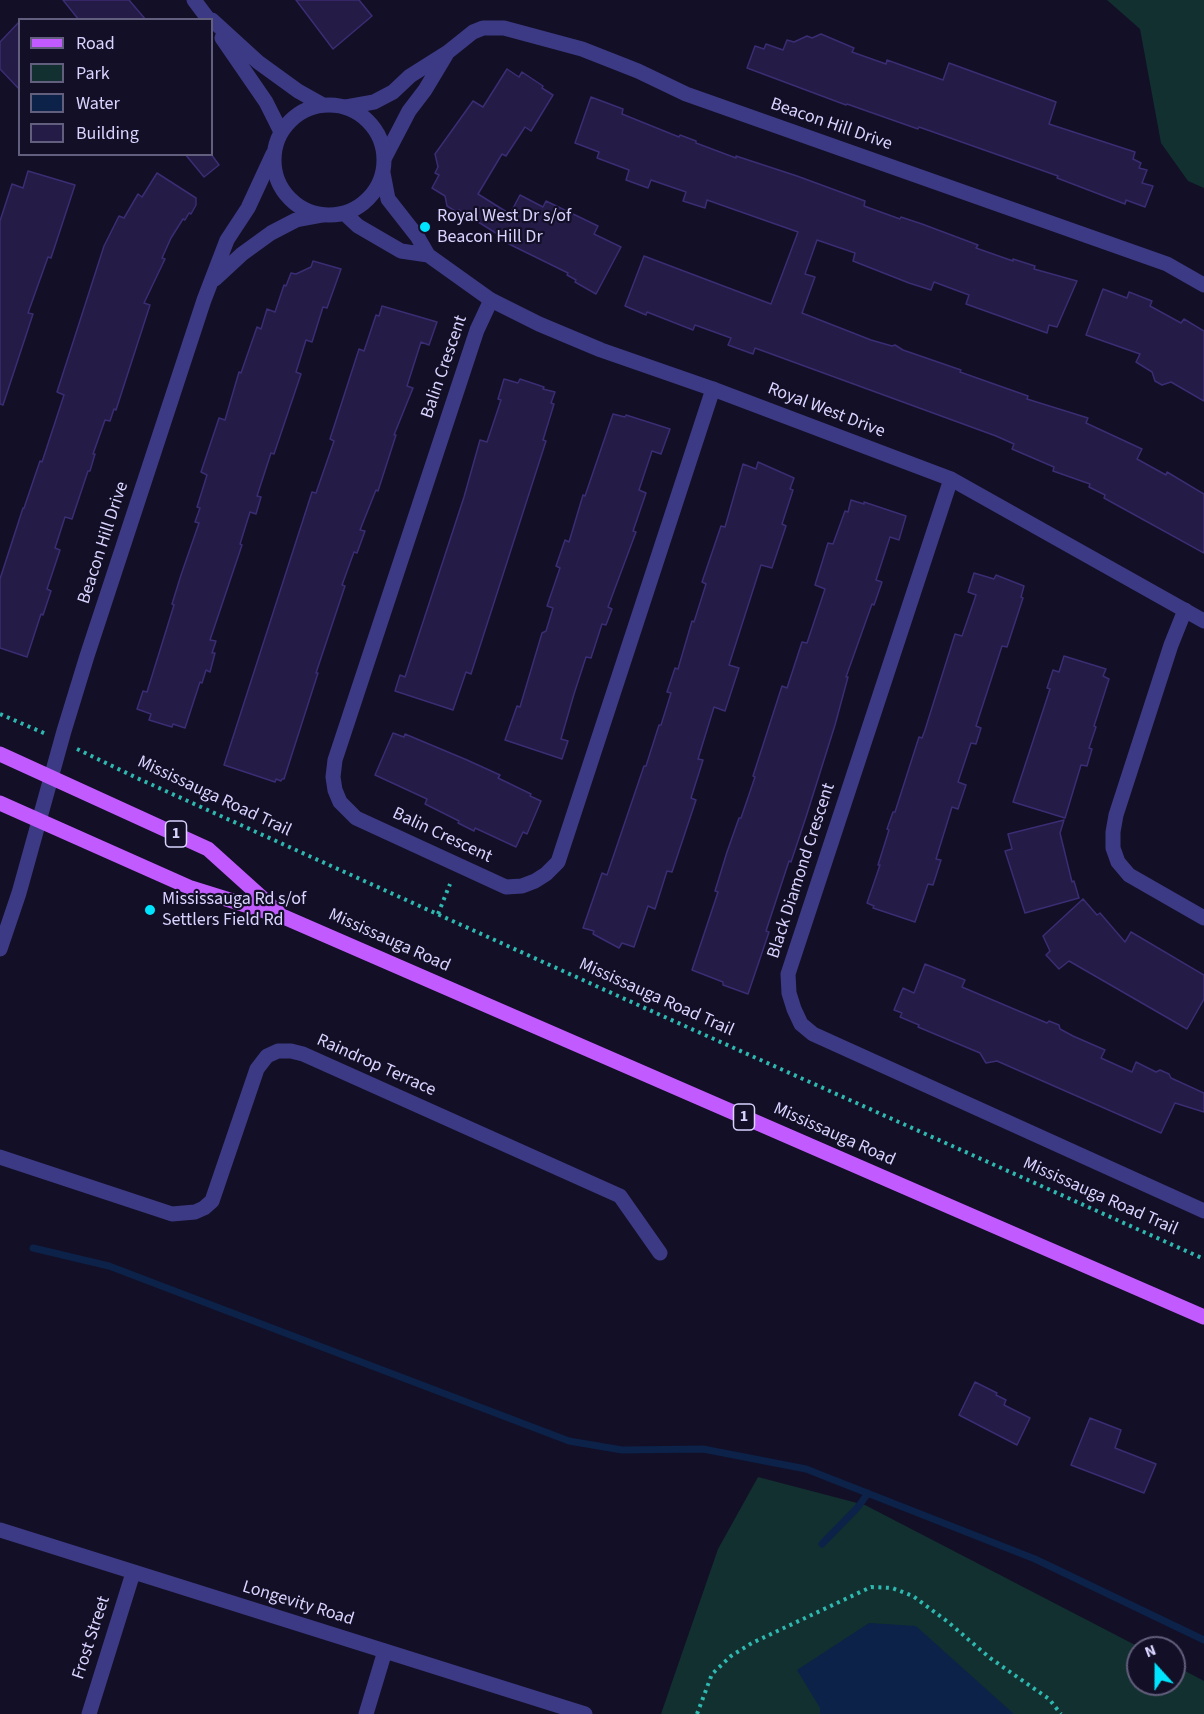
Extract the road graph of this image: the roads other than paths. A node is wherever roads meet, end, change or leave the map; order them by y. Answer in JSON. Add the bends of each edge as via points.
{"nodes":[{"id":1,"x":194,"y":0,"type":"edge"},
{"id":2,"x":208,"y":18,"type":"edge"},
{"id":3,"x":213,"y":23,"type":"edge"},
{"id":4,"x":213,"y":24,"type":"edge"},
{"id":5,"x":448,"y":52,"type":"junction"},
{"id":6,"x":323,"y":105,"type":"junction"},
{"id":7,"x":346,"y":107,"type":"junction"},
{"id":8,"x":281,"y":132,"type":"junction"},
{"id":9,"x":273,"y":154,"type":"junction"},
{"id":10,"x":385,"y":157,"type":"junction"},
{"id":11,"x":383,"y":173,"type":"junction"},
{"id":12,"x":344,"y":213,"type":"junction"},
{"id":13,"x":323,"y":215,"type":"junction"},
{"id":14,"x":428,"y":255,"type":"junction"},
{"id":15,"x":213,"y":281,"type":"junction"},
{"id":16,"x":1204,"y":285,"type":"edge"},
{"id":17,"x":491,"y":300,"type":"junction"},
{"id":18,"x":713,"y":390,"type":"junction"},
{"id":19,"x":951,"y":479,"type":"junction"},
{"id":20,"x":1185,"y":610,"type":"junction"},
{"id":21,"x":1204,"y":621,"type":"edge"},
{"id":22,"x":0,"y":754,"type":"edge"},
{"id":23,"x":51,"y":778,"type":"junction"},
{"id":24,"x":0,"y":803,"type":"edge"},
{"id":25,"x":39,"y":820,"type":"junction"},
{"id":26,"x":284,"y":917,"type":"junction"},
{"id":27,"x":1204,"y":918,"type":"edge"},
{"id":28,"x":0,"y":949,"type":"edge"},
{"id":29,"x":0,"y":1157,"type":"edge"},
{"id":30,"x":1204,"y":1211,"type":"edge"},
{"id":31,"x":660,"y":1253,"type":"dead end"},
{"id":32,"x":1204,"y":1317,"type":"edge"},
{"id":33,"x":0,"y":1530,"type":"edge"},
{"id":34,"x":133,"y":1573,"type":"junction"},
{"id":35,"x":385,"y":1651,"type":"junction"},
{"id":36,"x":89,"y":1714,"type":"edge"},
{"id":37,"x":366,"y":1714,"type":"edge"},
{"id":38,"x":585,"y":1714,"type":"edge"}],
"edges":[{"from":1,"to":2,"type":"street"},
{"from":3,"to":6,"type":"street","via":[[258,62]]},
{"from":4,"to":8,"type":"street","via":[[266,102]]},
{"from":5,"to":7,"type":"street","name":"Beacon Hill Drive","via":[[393,92],[374,102]]},
{"from":5,"to":10,"type":"street","name":"Beacon Hill Drive","via":[[409,111]]},
{"from":5,"to":16,"type":"street","name":"Beacon Hill Drive","via":[[473,32],[494,27],[540,36],[638,71],[686,94],[1167,264]]},
{"from":6,"to":7,"type":"street"},
{"from":6,"to":8,"type":"street","via":[[306,109]]},
{"from":7,"to":10,"type":"street","via":[[373,126]]},
{"from":8,"to":9,"type":"street"},
{"from":9,"to":13,"type":"street","via":[[281,188],[306,211]]},
{"from":9,"to":15,"type":"street","name":"Beacon Hill Drive","via":[[248,208],[227,240]]},
{"from":10,"to":11,"type":"street"},
{"from":11,"to":12,"type":"street","via":[[369,199]]},
{"from":11,"to":14,"type":"street","name":"Royal West Drive","via":[[388,199]]},
{"from":12,"to":13,"type":"street"},
{"from":12,"to":14,"type":"street","name":"Royal West Drive","via":[[401,251]]},
{"from":13,"to":15,"type":"street","name":"Beacon Hill Drive","via":[[296,220],[271,233]]},
{"from":14,"to":17,"type":"street","name":"Royal West Drive"},
{"from":15,"to":23,"type":"street","name":"Beacon Hill Drive","via":[[91,645]]},
{"from":17,"to":18,"type":"street","name":"Royal West Drive","via":[[601,350]]},
{"from":17,"to":18,"type":"street","name":"Balin Crescent","via":[[477,330],[335,760],[333,777],[340,802],[356,818],[506,887],[535,881],[558,862]]},
{"from":18,"to":19,"type":"street","name":"Royal West Drive"},
{"from":19,"to":20,"type":"street","name":"Royal West Drive"},
{"from":19,"to":30,"type":"street","name":"Black Diamond Crescent","via":[[789,974],[794,1009],[801,1024],[813,1034]]},
{"from":20,"to":21,"type":"street","name":"Royal West Drive"},
{"from":20,"to":27,"type":"street","via":[[1116,815],[1113,848],[1129,875]]},
{"from":22,"to":23,"type":"main road","name":"Mississauga Road","number":"1"},
{"from":23,"to":25,"type":"street","name":"Beacon Hill Drive"},
{"from":23,"to":26,"type":"main road","name":"Mississauga Road","number":"1","via":[[208,849]]},
{"from":24,"to":25,"type":"main road","name":"Mississauga Road","number":"1"},
{"from":25,"to":26,"type":"main road","name":"Mississauga Road","number":"1","via":[[191,888]]},
{"from":25,"to":28,"type":"street","name":"Beacon Hill Drive"},
{"from":26,"to":32,"type":"main road","name":"Mississauga Road","number":"1"},
{"from":29,"to":31,"type":"street","name":"Raindrop Terrace","via":[[172,1214],[195,1212],[212,1201],[257,1069],[267,1056],[291,1051],[620,1196]]},
{"from":33,"to":34,"type":"street","name":"Longevity Road"},
{"from":34,"to":35,"type":"street","name":"Longevity Road"},
{"from":34,"to":36,"type":"street","name":"Frost Street"},
{"from":35,"to":37,"type":"street"},
{"from":35,"to":38,"type":"street","name":"Longevity Road"}]}
